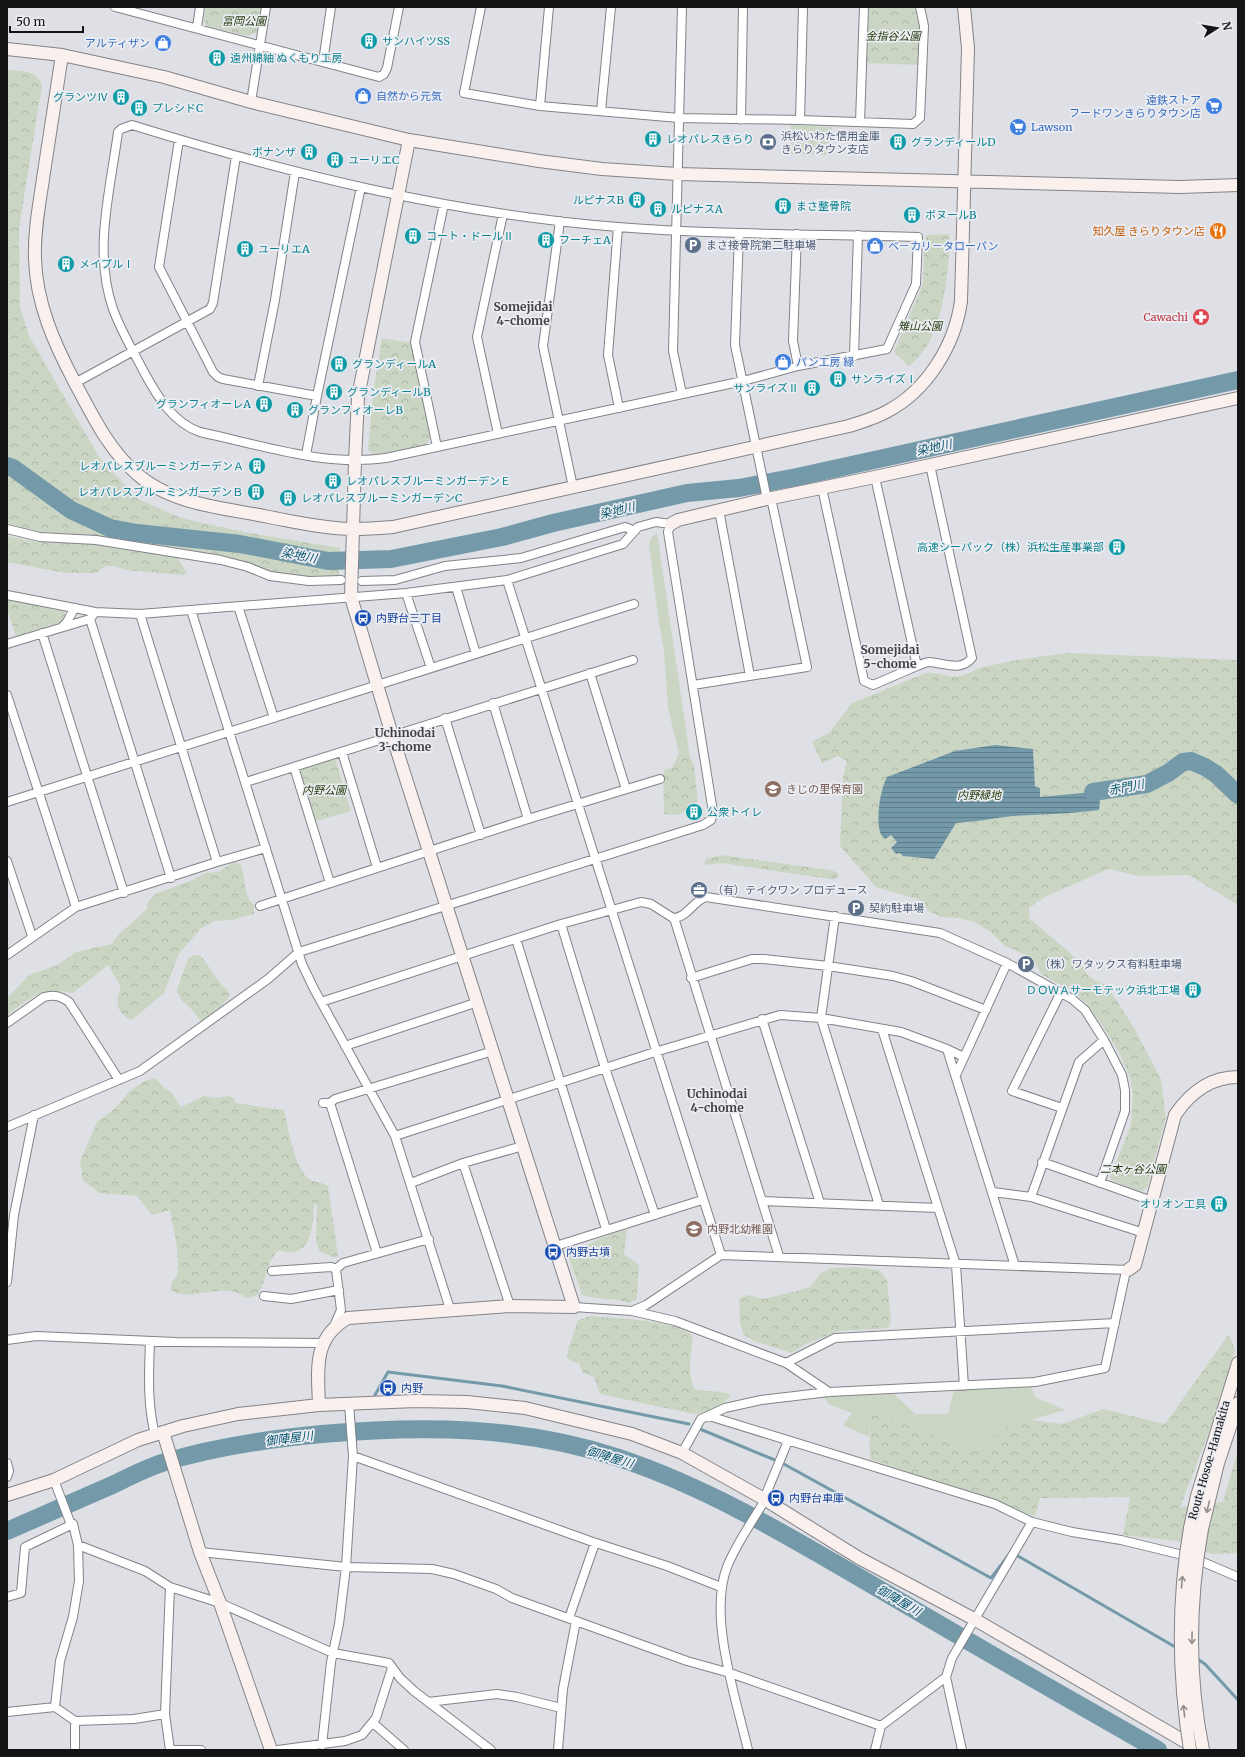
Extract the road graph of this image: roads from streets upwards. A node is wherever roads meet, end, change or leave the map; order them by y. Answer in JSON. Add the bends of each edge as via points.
{"nodes":[{"id":1,"x":115,"y":7,"type":"edge"},
{"id":2,"x":200,"y":7,"type":"edge"},
{"id":3,"x":266,"y":7,"type":"edge"},
{"id":4,"x":331,"y":7,"type":"edge"},
{"id":5,"x":399,"y":7,"type":"edge"},
{"id":6,"x":481,"y":7,"type":"edge"},
{"id":7,"x":549,"y":7,"type":"edge"},
{"id":8,"x":611,"y":7,"type":"edge"},
{"id":9,"x":682,"y":7,"type":"edge"},
{"id":10,"x":743,"y":7,"type":"edge"},
{"id":11,"x":803,"y":7,"type":"edge"},
{"id":12,"x":864,"y":7,"type":"edge"},
{"id":13,"x":920,"y":7,"type":"edge"},
{"id":14,"x":964,"y":7,"type":"edge"},
{"id":15,"x":135,"y":9,"type":"edge"},
{"id":16,"x":197,"y":27,"type":"junction"},
{"id":17,"x":260,"y":45,"type":"junction"},
{"id":18,"x":7,"y":49,"type":"edge"},
{"id":19,"x":62,"y":55,"type":"junction"},
{"id":20,"x":323,"y":62,"type":"junction"},
{"id":21,"x":251,"y":102,"type":"junction"},
{"id":22,"x":540,"y":106,"type":"junction"},
{"id":23,"x":601,"y":111,"type":"junction"},
{"id":24,"x":679,"y":118,"type":"junction"},
{"id":25,"x":741,"y":120,"type":"junction"},
{"id":26,"x":800,"y":120,"type":"junction"},
{"id":27,"x":860,"y":122,"type":"junction"},
{"id":28,"x":179,"y":140,"type":"junction"},
{"id":29,"x":409,"y":140,"type":"junction"},
{"id":30,"x":236,"y":156,"type":"junction"},
{"id":31,"x":295,"y":172,"type":"junction"},
{"id":32,"x":677,"y":174,"type":"junction"},
{"id":33,"x":965,"y":180,"type":"junction"},
{"id":34,"x":1238,"y":185,"type":"edge"},
{"id":35,"x":361,"y":187,"type":"junction"},
{"id":36,"x":398,"y":196,"type":"junction"},
{"id":37,"x":444,"y":204,"type":"junction"},
{"id":38,"x":503,"y":214,"type":"junction"},
{"id":39,"x":560,"y":221,"type":"junction"},
{"id":40,"x":618,"y":227,"type":"junction"},
{"id":41,"x":676,"y":229,"type":"junction"},
{"id":42,"x":738,"y":233,"type":"junction"},
{"id":43,"x":797,"y":234,"type":"junction"},
{"id":44,"x":858,"y":235,"type":"junction"},
{"id":45,"x":187,"y":323,"type":"junction"},
{"id":46,"x":133,"y":352,"type":"junction"},
{"id":47,"x":854,"y":356,"type":"junction"},
{"id":48,"x":798,"y":366,"type":"junction"},
{"id":49,"x":742,"y":381,"type":"junction"},
{"id":50,"x":75,"y":383,"type":"junction"},
{"id":51,"x":258,"y":386,"type":"junction"},
{"id":52,"x":682,"y":394,"type":"junction"},
{"id":53,"x":317,"y":396,"type":"junction"},
{"id":54,"x":1238,"y":398,"type":"edge"},
{"id":55,"x":619,"y":408,"type":"junction"},
{"id":56,"x":558,"y":421,"type":"junction"},
{"id":57,"x":498,"y":434,"type":"junction"},
{"id":58,"x":437,"y":447,"type":"junction"},
{"id":59,"x":756,"y":447,"type":"junction"},
{"id":60,"x":306,"y":456,"type":"junction"},
{"id":61,"x":354,"y":461,"type":"junction"},
{"id":62,"x":930,"y":465,"type":"junction"},
{"id":63,"x":875,"y":477,"type":"junction"},
{"id":64,"x":573,"y":487,"type":"junction"},
{"id":65,"x":822,"y":488,"type":"junction"},
{"id":66,"x":768,"y":496,"type":"junction"},
{"id":67,"x":719,"y":510,"type":"junction"},
{"id":68,"x":670,"y":524,"type":"junction"},
{"id":69,"x":7,"y":529,"type":"edge"},
{"id":70,"x":353,"y":530,"type":"junction"},
{"id":71,"x":635,"y":531,"type":"junction"},
{"id":72,"x":346,"y":577,"type":"junction"},
{"id":73,"x":507,"y":580,"type":"junction"},
{"id":74,"x":362,"y":581,"type":"dead end"},
{"id":75,"x":456,"y":587,"type":"junction"},
{"id":76,"x":406,"y":593,"type":"junction"},
{"id":77,"x":7,"y":595,"type":"edge"},
{"id":78,"x":351,"y":597,"type":"junction"},
{"id":79,"x":634,"y":604,"type":"dead end"},
{"id":80,"x":238,"y":606,"type":"junction"},
{"id":81,"x":74,"y":608,"type":"junction"},
{"id":82,"x":191,"y":610,"type":"junction"},
{"id":83,"x":140,"y":614,"type":"junction"},
{"id":84,"x":93,"y":616,"type":"junction"},
{"id":85,"x":62,"y":627,"type":"junction"},
{"id":86,"x":42,"y":633,"type":"junction"},
{"id":87,"x":526,"y":639,"type":"junction"},
{"id":88,"x":7,"y":644,"type":"edge"},
{"id":89,"x":476,"y":654,"type":"junction"},
{"id":90,"x":633,"y":660,"type":"dead end"},
{"id":91,"x":917,"y":666,"type":"junction"},
{"id":92,"x":430,"y":668,"type":"junction"},
{"id":93,"x":590,"y":673,"type":"junction"},
{"id":94,"x":750,"y":676,"type":"junction"},
{"id":95,"x":376,"y":685,"type":"junction"},
{"id":96,"x":693,"y":685,"type":"junction"},
{"id":97,"x":542,"y":688,"type":"junction"},
{"id":98,"x":7,"y":696,"type":"edge"},
{"id":99,"x":493,"y":703,"type":"junction"},
{"id":100,"x":274,"y":718,"type":"junction"},
{"id":101,"x":445,"y":718,"type":"junction"},
{"id":102,"x":230,"y":732,"type":"junction"},
{"id":103,"x":392,"y":735,"type":"junction"},
{"id":104,"x":180,"y":748,"type":"junction"},
{"id":105,"x":342,"y":752,"type":"junction"},
{"id":106,"x":135,"y":763,"type":"junction"},
{"id":107,"x":294,"y":767,"type":"junction"},
{"id":108,"x":86,"y":778,"type":"junction"},
{"id":109,"x":660,"y":779,"type":"dead end"},
{"id":110,"x":246,"y":782,"type":"junction"},
{"id":111,"x":626,"y":789,"type":"junction"},
{"id":112,"x":38,"y":793,"type":"junction"},
{"id":113,"x":7,"y":802,"type":"edge"},
{"id":114,"x":578,"y":804,"type":"junction"},
{"id":115,"x":528,"y":819,"type":"junction"},
{"id":116,"x":481,"y":834,"type":"junction"},
{"id":117,"x":266,"y":848,"type":"junction"},
{"id":118,"x":430,"y":851,"type":"junction"},
{"id":119,"x":594,"y":859,"type":"junction"},
{"id":120,"x":7,"y":861,"type":"edge"},
{"id":121,"x":217,"y":862,"type":"junction"},
{"id":122,"x":377,"y":867,"type":"junction"},
{"id":123,"x":171,"y":878,"type":"junction"},
{"id":124,"x":330,"y":883,"type":"junction"},
{"id":125,"x":124,"y":892,"type":"junction"},
{"id":126,"x":282,"y":899,"type":"junction"},
{"id":127,"x":260,"y":906,"type":"dead end"},
{"id":128,"x":447,"y":906,"type":"junction"},
{"id":129,"x":76,"y":908,"type":"junction"},
{"id":130,"x":611,"y":910,"type":"junction"},
{"id":131,"x":684,"y":914,"type":"junction"},
{"id":132,"x":835,"y":916,"type":"junction"},
{"id":133,"x":673,"y":918,"type":"junction"},
{"id":134,"x":561,"y":924,"type":"junction"},
{"id":135,"x":678,"y":932,"type":"junction"},
{"id":136,"x":32,"y":936,"type":"junction"},
{"id":137,"x":516,"y":939,"type":"junction"},
{"id":138,"x":299,"y":952,"type":"junction"},
{"id":139,"x":7,"y":955,"type":"edge"},
{"id":140,"x":464,"y":957,"type":"junction"},
{"id":141,"x":1007,"y":964,"type":"junction"},
{"id":142,"x":828,"y":966,"type":"junction"},
{"id":143,"x":691,"y":978,"type":"junction"},
{"id":144,"x":1061,"y":992,"type":"junction"},
{"id":145,"x":321,"y":1002,"type":"junction"},
{"id":146,"x":478,"y":1002,"type":"junction"},
{"id":147,"x":986,"y":1010,"type":"junction"},
{"id":148,"x":821,"y":1018,"type":"junction"},
{"id":149,"x":762,"y":1019,"type":"junction"},
{"id":150,"x":7,"y":1023,"type":"edge"},
{"id":151,"x":882,"y":1029,"type":"junction"},
{"id":152,"x":709,"y":1035,"type":"junction"},
{"id":153,"x":1104,"y":1040,"type":"junction"},
{"id":154,"x":345,"y":1046,"type":"junction"},
{"id":155,"x":947,"y":1049,"type":"junction"},
{"id":156,"x":493,"y":1051,"type":"junction"},
{"id":157,"x":655,"y":1052,"type":"junction"},
{"id":158,"x":964,"y":1057,"type":"junction"},
{"id":159,"x":605,"y":1068,"type":"junction"},
{"id":160,"x":956,"y":1075,"type":"junction"},
{"id":161,"x":1238,"y":1077,"type":"edge"},
{"id":162,"x":119,"y":1080,"type":"junction"},
{"id":163,"x":560,"y":1083,"type":"junction"},
{"id":164,"x":368,"y":1090,"type":"junction"},
{"id":165,"x":508,"y":1098,"type":"junction"},
{"id":166,"x":1062,"y":1108,"type":"junction"},
{"id":167,"x":34,"y":1115,"type":"junction"},
{"id":168,"x":7,"y":1126,"type":"edge"},
{"id":169,"x":395,"y":1136,"type":"junction"},
{"id":170,"x":523,"y":1146,"type":"junction"},
{"id":171,"x":1042,"y":1162,"type":"junction"},
{"id":172,"x":463,"y":1163,"type":"junction"},
{"id":173,"x":411,"y":1183,"type":"junction"},
{"id":174,"x":1100,"y":1183,"type":"junction"},
{"id":175,"x":993,"y":1192,"type":"junction"},
{"id":176,"x":1031,"y":1198,"type":"junction"},
{"id":177,"x":702,"y":1200,"type":"junction"},
{"id":178,"x":762,"y":1201,"type":"junction"},
{"id":179,"x":1152,"y":1201,"type":"junction"},
{"id":180,"x":820,"y":1203,"type":"junction"},
{"id":181,"x":879,"y":1205,"type":"junction"},
{"id":182,"x":938,"y":1208,"type":"junction"},
{"id":183,"x":655,"y":1214,"type":"junction"},
{"id":184,"x":606,"y":1229,"type":"junction"},
{"id":185,"x":1144,"y":1233,"type":"junction"},
{"id":186,"x":428,"y":1239,"type":"junction"},
{"id":187,"x":556,"y":1246,"type":"junction"},
{"id":188,"x":377,"y":1253,"type":"junction"},
{"id":189,"x":721,"y":1255,"type":"junction"},
{"id":190,"x":779,"y":1256,"type":"junction"},
{"id":191,"x":956,"y":1265,"type":"junction"},
{"id":192,"x":1016,"y":1266,"type":"junction"},
{"id":193,"x":336,"y":1269,"type":"junction"},
{"id":194,"x":1127,"y":1270,"type":"junction"},
{"id":195,"x":272,"y":1271,"type":"dead end"},
{"id":196,"x":8,"y":1272,"type":"edge"},
{"id":197,"x":7,"y":1282,"type":"edge"},
{"id":198,"x":339,"y":1290,"type":"junction"},
{"id":199,"x":264,"y":1296,"type":"dead end"},
{"id":200,"x":510,"y":1306,"type":"junction"},
{"id":201,"x":574,"y":1307,"type":"junction"},
{"id":202,"x":450,"y":1309,"type":"junction"},
{"id":203,"x":632,"y":1311,"type":"junction"},
{"id":204,"x":1115,"y":1323,"type":"junction"},
{"id":205,"x":332,"y":1331,"type":"junction"},
{"id":206,"x":960,"y":1332,"type":"junction"},
{"id":207,"x":7,"y":1340,"type":"edge"},
{"id":208,"x":150,"y":1340,"type":"junction"},
{"id":209,"x":324,"y":1343,"type":"junction"},
{"id":210,"x":786,"y":1363,"type":"junction"},
{"id":211,"x":1238,"y":1363,"type":"edge"},
{"id":212,"x":964,"y":1386,"type":"junction"},
{"id":213,"x":829,"y":1392,"type":"junction"},
{"id":214,"x":1238,"y":1403,"type":"edge"},
{"id":215,"x":319,"y":1405,"type":"junction"},
{"id":216,"x":350,"y":1409,"type":"junction"},
{"id":217,"x":710,"y":1416,"type":"junction"},
{"id":218,"x":161,"y":1436,"type":"junction"},
{"id":219,"x":788,"y":1441,"type":"junction"},
{"id":220,"x":353,"y":1452,"type":"junction"},
{"id":221,"x":682,"y":1453,"type":"junction"},
{"id":222,"x":7,"y":1462,"type":"edge"},
{"id":223,"x":7,"y":1477,"type":"edge"},
{"id":224,"x":56,"y":1484,"type":"junction"},
{"id":225,"x":7,"y":1495,"type":"edge"},
{"id":226,"x":763,"y":1502,"type":"junction"},
{"id":227,"x":1032,"y":1522,"type":"junction"},
{"id":228,"x":72,"y":1523,"type":"junction"},
{"id":229,"x":595,"y":1543,"type":"junction"},
{"id":230,"x":78,"y":1545,"type":"junction"},
{"id":231,"x":200,"y":1552,"type":"junction"},
{"id":232,"x":346,"y":1567,"type":"junction"},
{"id":233,"x":1238,"y":1577,"type":"edge"},
{"id":234,"x":170,"y":1587,"type":"junction"},
{"id":235,"x":721,"y":1587,"type":"junction"},
{"id":236,"x":7,"y":1597,"type":"edge"},
{"id":237,"x":220,"y":1603,"type":"junction"},
{"id":238,"x":974,"y":1619,"type":"junction"},
{"id":239,"x":573,"y":1620,"type":"junction"},
{"id":240,"x":333,"y":1653,"type":"junction"},
{"id":241,"x":392,"y":1668,"type":"junction"},
{"id":242,"x":730,"y":1673,"type":"junction"},
{"id":243,"x":946,"y":1677,"type":"junction"},
{"id":244,"x":428,"y":1702,"type":"junction"},
{"id":245,"x":55,"y":1707,"type":"junction"},
{"id":246,"x":561,"y":1708,"type":"junction"},
{"id":247,"x":7,"y":1712,"type":"edge"},
{"id":248,"x":165,"y":1714,"type":"junction"},
{"id":249,"x":74,"y":1721,"type":"junction"},
{"id":250,"x":373,"y":1723,"type":"junction"},
{"id":251,"x":881,"y":1726,"type":"junction"},
{"id":252,"x":322,"y":1745,"type":"junction"},
{"id":253,"x":75,"y":1750,"type":"edge"},
{"id":254,"x":171,"y":1750,"type":"edge"},
{"id":255,"x":201,"y":1750,"type":"edge"},
{"id":256,"x":271,"y":1750,"type":"edge"},
{"id":257,"x":278,"y":1750,"type":"edge"},
{"id":258,"x":404,"y":1750,"type":"edge"},
{"id":259,"x":491,"y":1750,"type":"edge"},
{"id":260,"x":558,"y":1750,"type":"edge"},
{"id":261,"x":748,"y":1750,"type":"edge"},
{"id":262,"x":876,"y":1750,"type":"edge"},
{"id":263,"x":962,"y":1750,"type":"edge"},
{"id":264,"x":1190,"y":1750,"type":"edge"},
{"id":265,"x":1201,"y":1750,"type":"edge"}],
"edges":[{"from":1,"to":15,"type":"street"},
{"from":2,"to":16,"type":"street"},
{"from":3,"to":17,"type":"street"},
{"from":4,"to":20,"type":"street"},
{"from":5,"to":20,"type":"street","via":[[384,74],[379,77]]},
{"from":6,"to":22,"type":"street","via":[[464,93]]},
{"from":7,"to":22,"type":"street"},
{"from":8,"to":23,"type":"street"},
{"from":9,"to":24,"type":"street"},
{"from":10,"to":25,"type":"street"},
{"from":11,"to":26,"type":"street"},
{"from":12,"to":27,"type":"street"},
{"from":13,"to":27,"type":"street","via":[[924,26],[920,118],[913,124]]},
{"from":14,"to":33,"type":"street","via":[[968,48]]},
{"from":15,"to":16,"type":"street"},
{"from":16,"to":17,"type":"street"},
{"from":17,"to":20,"type":"street"},
{"from":17,"to":21,"type":"street"},
{"from":18,"to":19,"type":"street"},
{"from":19,"to":21,"type":"street","via":[[164,77]]},
{"from":19,"to":50,"type":"street","via":[[36,225],[35,260],[37,284],[47,323]]},
{"from":21,"to":29,"type":"street"},
{"from":22,"to":23,"type":"street"},
{"from":23,"to":24,"type":"street"},
{"from":24,"to":25,"type":"street"},
{"from":24,"to":32,"type":"street"},
{"from":25,"to":26,"type":"street"},
{"from":26,"to":27,"type":"street"},
{"from":28,"to":30,"type":"street"},
{"from":28,"to":45,"type":"street","via":[[159,267]]},
{"from":28,"to":46,"type":"street","via":[[132,125],[118,132],[103,231],[103,262],[113,309]]},
{"from":29,"to":32,"type":"street","via":[[539,161]]},
{"from":29,"to":36,"type":"street"},
{"from":30,"to":31,"type":"street"},
{"from":30,"to":45,"type":"street","via":[[212,306]]},
{"from":31,"to":35,"type":"street"},
{"from":31,"to":51,"type":"street","via":[[275,300]]},
{"from":32,"to":33,"type":"street"},
{"from":32,"to":41,"type":"street"},
{"from":33,"to":34,"type":"street","via":[[1180,187]]},
{"from":33,"to":59,"type":"street","via":[[959,310],[953,334],[929,376],[900,402],[866,421]]},
{"from":35,"to":36,"type":"street"},
{"from":35,"to":53,"type":"street"},
{"from":36,"to":37,"type":"street"},
{"from":36,"to":61,"type":"street","via":[[358,397]]},
{"from":37,"to":38,"type":"street"},
{"from":37,"to":58,"type":"street","via":[[415,342]]},
{"from":38,"to":39,"type":"street"},
{"from":38,"to":57,"type":"street","via":[[477,337]]},
{"from":39,"to":40,"type":"street"},
{"from":39,"to":56,"type":"street","via":[[543,346]]},
{"from":40,"to":41,"type":"street"},
{"from":40,"to":55,"type":"street","via":[[608,355]]},
{"from":41,"to":42,"type":"street"},
{"from":41,"to":52,"type":"street","via":[[673,351]]},
{"from":42,"to":43,"type":"street"},
{"from":42,"to":49,"type":"street","via":[[735,342]]},
{"from":43,"to":44,"type":"street"},
{"from":43,"to":48,"type":"street","via":[[793,341]]},
{"from":44,"to":47,"type":"street"},
{"from":44,"to":47,"type":"street","via":[[918,237],[916,284],[886,349]]},
{"from":45,"to":46,"type":"street"},
{"from":45,"to":51,"type":"street","via":[[215,375]]},
{"from":46,"to":50,"type":"street"},
{"from":46,"to":60,"type":"street","via":[[161,401],[188,426],[200,432]]},
{"from":47,"to":48,"type":"street"},
{"from":48,"to":49,"type":"street"},
{"from":49,"to":52,"type":"street"},
{"from":49,"to":59,"type":"street"},
{"from":50,"to":70,"type":"street","via":[[114,450],[138,475],[154,486],[202,505]]},
{"from":51,"to":53,"type":"street"},
{"from":52,"to":55,"type":"street"},
{"from":53,"to":60,"type":"street"},
{"from":54,"to":62,"type":"street"},
{"from":55,"to":56,"type":"street"},
{"from":56,"to":57,"type":"street"},
{"from":56,"to":64,"type":"street"},
{"from":57,"to":58,"type":"street"},
{"from":58,"to":61,"type":"street","via":[[386,458]]},
{"from":59,"to":64,"type":"street"},
{"from":59,"to":66,"type":"street"},
{"from":60,"to":61,"type":"street"},
{"from":61,"to":70,"type":"street"},
{"from":62,"to":63,"type":"street"},
{"from":62,"to":91,"type":"street","via":[[972,658],[967,664],[955,666],[928,662]]},
{"from":63,"to":65,"type":"street"},
{"from":63,"to":91,"type":"street"},
{"from":64,"to":70,"type":"street","via":[[394,527]]},
{"from":65,"to":66,"type":"street"},
{"from":65,"to":91,"type":"street","via":[[864,681],[873,685]]},
{"from":66,"to":67,"type":"street"},
{"from":66,"to":94,"type":"street","via":[[807,667]]},
{"from":67,"to":68,"type":"street"},
{"from":67,"to":94,"type":"street"},
{"from":68,"to":71,"type":"street","via":[[656,522],[638,527]]},
{"from":68,"to":96,"type":"street","via":[[668,532]]},
{"from":69,"to":72,"type":"street","via":[[40,537],[96,540],[221,560],[270,576],[309,581]]},
{"from":70,"to":72,"type":"street"},
{"from":71,"to":73,"type":"street","via":[[623,544]]},
{"from":71,"to":74,"type":"street","via":[[625,527],[521,558],[445,566],[395,580]]},
{"from":72,"to":78,"type":"street"},
{"from":73,"to":75,"type":"street"},
{"from":73,"to":87,"type":"street"},
{"from":75,"to":76,"type":"street"},
{"from":75,"to":89,"type":"street"},
{"from":76,"to":78,"type":"street"},
{"from":76,"to":92,"type":"street"},
{"from":77,"to":81,"type":"street"},
{"from":78,"to":80,"type":"street"},
{"from":78,"to":95,"type":"street"},
{"from":79,"to":87,"type":"street"},
{"from":80,"to":82,"type":"street"},
{"from":80,"to":100,"type":"street"},
{"from":81,"to":84,"type":"street"},
{"from":81,"to":85,"type":"street"},
{"from":82,"to":83,"type":"street"},
{"from":82,"to":102,"type":"street"},
{"from":83,"to":84,"type":"street"},
{"from":83,"to":104,"type":"street"},
{"from":84,"to":85,"type":"street"},
{"from":84,"to":106,"type":"street"},
{"from":85,"to":86,"type":"street"},
{"from":86,"to":88,"type":"street"},
{"from":86,"to":108,"type":"street"},
{"from":87,"to":89,"type":"street"},
{"from":87,"to":97,"type":"street"},
{"from":89,"to":92,"type":"street"},
{"from":90,"to":93,"type":"street"},
{"from":92,"to":95,"type":"street"},
{"from":93,"to":97,"type":"street"},
{"from":93,"to":111,"type":"street"},
{"from":94,"to":96,"type":"street"},
{"from":95,"to":100,"type":"street"},
{"from":95,"to":103,"type":"street"},
{"from":96,"to":119,"type":"street","via":[[713,812],[711,820],[703,825]]},
{"from":97,"to":99,"type":"street"},
{"from":97,"to":114,"type":"street"},
{"from":98,"to":112,"type":"street"},
{"from":99,"to":101,"type":"street"},
{"from":99,"to":115,"type":"street"},
{"from":100,"to":102,"type":"street"},
{"from":101,"to":103,"type":"street"},
{"from":101,"to":116,"type":"street"},
{"from":102,"to":104,"type":"street"},
{"from":102,"to":110,"type":"street"},
{"from":103,"to":105,"type":"street"},
{"from":103,"to":118,"type":"street"},
{"from":104,"to":106,"type":"street"},
{"from":104,"to":121,"type":"street"},
{"from":105,"to":107,"type":"street"},
{"from":105,"to":122,"type":"street"},
{"from":106,"to":108,"type":"street"},
{"from":106,"to":123,"type":"street"},
{"from":107,"to":110,"type":"street"},
{"from":107,"to":124,"type":"street"},
{"from":108,"to":112,"type":"street"},
{"from":108,"to":125,"type":"street"},
{"from":109,"to":111,"type":"street"},
{"from":110,"to":117,"type":"street"},
{"from":111,"to":114,"type":"street"},
{"from":112,"to":113,"type":"street"},
{"from":112,"to":129,"type":"street"},
{"from":114,"to":115,"type":"street"},
{"from":114,"to":119,"type":"street"},
{"from":115,"to":116,"type":"street"},
{"from":116,"to":118,"type":"street"},
{"from":117,"to":121,"type":"street"},
{"from":117,"to":126,"type":"street"},
{"from":118,"to":122,"type":"street"},
{"from":118,"to":128,"type":"street"},
{"from":119,"to":128,"type":"street"},
{"from":119,"to":130,"type":"street"},
{"from":120,"to":136,"type":"street"},
{"from":121,"to":123,"type":"street"},
{"from":122,"to":124,"type":"street"},
{"from":123,"to":125,"type":"street"},
{"from":124,"to":126,"type":"street"},
{"from":125,"to":129,"type":"street"},
{"from":126,"to":127,"type":"street"},
{"from":126,"to":138,"type":"street"},
{"from":128,"to":138,"type":"street"},
{"from":128,"to":140,"type":"street"},
{"from":129,"to":136,"type":"street"},
{"from":130,"to":133,"type":"street","via":[[646,902]]},
{"from":130,"to":134,"type":"street"},
{"from":130,"to":157,"type":"street"},
{"from":131,"to":132,"type":"street","via":[[700,899],[706,898]]},
{"from":131,"to":133,"type":"street","via":[[679,918]]},
{"from":131,"to":135,"type":"street"},
{"from":132,"to":141,"type":"street","via":[[940,933]]},
{"from":132,"to":142,"type":"street"},
{"from":133,"to":135,"type":"street"},
{"from":134,"to":137,"type":"street"},
{"from":134,"to":159,"type":"street"},
{"from":135,"to":143,"type":"street"},
{"from":136,"to":139,"type":"street"},
{"from":137,"to":140,"type":"street"},
{"from":137,"to":163,"type":"street"},
{"from":138,"to":145,"type":"street","via":[[302,964]]},
{"from":138,"to":162,"type":"street","via":[[291,961],[205,1026],[140,1071]]},
{"from":140,"to":145,"type":"street"},
{"from":140,"to":146,"type":"street"},
{"from":141,"to":144,"type":"street"},
{"from":141,"to":147,"type":"street"},
{"from":142,"to":143,"type":"street","via":[[752,959]]},
{"from":142,"to":147,"type":"street","via":[[911,981]]},
{"from":142,"to":148,"type":"street"},
{"from":143,"to":152,"type":"street"},
{"from":144,"to":153,"type":"street","via":[[1081,1005]]},
{"from":144,"to":166,"type":"street","via":[[1012,1091]]},
{"from":145,"to":154,"type":"street"},
{"from":146,"to":154,"type":"street"},
{"from":146,"to":156,"type":"street"},
{"from":147,"to":158,"type":"street"},
{"from":148,"to":149,"type":"street","via":[[789,1014]]},
{"from":148,"to":151,"type":"street"},
{"from":148,"to":181,"type":"street"},
{"from":149,"to":152,"type":"street"},
{"from":149,"to":180,"type":"street"},
{"from":150,"to":162,"type":"street","via":[[44,997],[61,996],[69,1002]]},
{"from":151,"to":155,"type":"street","via":[[901,1032]]},
{"from":151,"to":182,"type":"street"},
{"from":152,"to":157,"type":"street"},
{"from":152,"to":178,"type":"street"},
{"from":153,"to":166,"type":"street","via":[[1079,1062]]},
{"from":153,"to":174,"type":"street","via":[[1122,1075],[1126,1104]]},
{"from":154,"to":164,"type":"street"},
{"from":155,"to":158,"type":"street"},
{"from":155,"to":160,"type":"street"},
{"from":156,"to":164,"type":"street"},
{"from":156,"to":165,"type":"street"},
{"from":157,"to":159,"type":"street"},
{"from":157,"to":177,"type":"street"},
{"from":158,"to":160,"type":"street"},
{"from":159,"to":163,"type":"street"},
{"from":159,"to":183,"type":"street"},
{"from":160,"to":175,"type":"street"},
{"from":161,"to":179,"type":"street","via":[[1216,1080],[1192,1094],[1184,1102],[1175,1115]]},
{"from":162,"to":167,"type":"street"},
{"from":163,"to":165,"type":"street"},
{"from":163,"to":184,"type":"street"},
{"from":164,"to":169,"type":"street"},
{"from":164,"to":188,"type":"street","via":[[326,1103]]},
{"from":165,"to":169,"type":"street"},
{"from":165,"to":170,"type":"street"},
{"from":166,"to":171,"type":"street"},
{"from":167,"to":168,"type":"street"},
{"from":167,"to":196,"type":"street","via":[[16,1203]]},
{"from":169,"to":173,"type":"street"},
{"from":170,"to":172,"type":"street"},
{"from":170,"to":187,"type":"street"},
{"from":171,"to":174,"type":"street"},
{"from":171,"to":176,"type":"street"},
{"from":172,"to":173,"type":"street"},
{"from":172,"to":200,"type":"street"},
{"from":173,"to":186,"type":"street"},
{"from":174,"to":179,"type":"street"},
{"from":175,"to":176,"type":"street"},
{"from":175,"to":192,"type":"street"},
{"from":176,"to":185,"type":"street"},
{"from":177,"to":183,"type":"street"},
{"from":177,"to":189,"type":"street"},
{"from":178,"to":180,"type":"street"},
{"from":178,"to":190,"type":"street"},
{"from":179,"to":185,"type":"street"},
{"from":180,"to":181,"type":"street"},
{"from":181,"to":182,"type":"street"},
{"from":182,"to":191,"type":"street"},
{"from":183,"to":184,"type":"street"},
{"from":184,"to":187,"type":"street"},
{"from":185,"to":194,"type":"street","via":[[1135,1265]]},
{"from":186,"to":188,"type":"street"},
{"from":186,"to":202,"type":"street"},
{"from":187,"to":201,"type":"street"},
{"from":188,"to":193,"type":"street","via":[[343,1263]]},
{"from":189,"to":190,"type":"street"},
{"from":189,"to":203,"type":"street","via":[[646,1305]]},
{"from":190,"to":191,"type":"street"},
{"from":191,"to":192,"type":"street"},
{"from":191,"to":206,"type":"street"},
{"from":192,"to":194,"type":"street"},
{"from":193,"to":195,"type":"street","via":[[330,1267]]},
{"from":193,"to":198,"type":"street"},
{"from":194,"to":204,"type":"street"},
{"from":196,"to":197,"type":"street"},
{"from":198,"to":199,"type":"street","via":[[291,1299]]},
{"from":198,"to":205,"type":"street","via":[[340,1314]]},
{"from":200,"to":201,"type":"street"},
{"from":200,"to":202,"type":"street"},
{"from":201,"to":203,"type":"street"},
{"from":202,"to":205,"type":"street","via":[[353,1316]]},
{"from":203,"to":210,"type":"street","via":[[675,1321]]},
{"from":204,"to":206,"type":"street"},
{"from":204,"to":212,"type":"street","via":[[1105,1368],[1035,1382]]},
{"from":205,"to":209,"type":"street"},
{"from":206,"to":210,"type":"street","via":[[835,1338]]},
{"from":206,"to":212,"type":"street"},
{"from":207,"to":208,"type":"street","via":[[36,1336]]},
{"from":208,"to":209,"type":"street"},
{"from":208,"to":218,"type":"street","via":[[148,1386],[151,1416]]},
{"from":209,"to":215,"type":"street","via":[[317,1365]]},
{"from":210,"to":213,"type":"street"},
{"from":264,"to":211,"type":"street","name":"Route Hosoe-Hamakita","one_way":true,"bridge":true,"via":[[1182,1699],[1179,1641],[1181,1585],[1197,1496]]},
{"from":212,"to":213,"type":"street"},
{"from":213,"to":217,"type":"street","via":[[761,1400],[725,1408]]},
{"from":214,"to":265,"type":"street","name":"Route Hosoe-Hamakita","one_way":true,"bridge":true,"via":[[1218,1463],[1202,1529],[1194,1585],[1192,1654]]},
{"from":215,"to":216,"type":"street"},
{"from":215,"to":218,"type":"street","via":[[238,1414]]},
{"from":216,"to":220,"type":"street"},
{"from":216,"to":221,"type":"street","via":[[442,1400],[491,1403],[525,1408],[632,1434]]},
{"from":217,"to":219,"type":"street"},
{"from":217,"to":221,"type":"street","via":[[701,1419]]},
{"from":218,"to":224,"type":"street","via":[[138,1440]]},
{"from":218,"to":231,"type":"street","via":[[177,1476]]},
{"from":219,"to":226,"type":"street"},
{"from":219,"to":227,"type":"street","via":[[995,1504]]},
{"from":220,"to":229,"type":"street"},
{"from":220,"to":232,"type":"street"},
{"from":221,"to":226,"type":"street"},
{"from":222,"to":223,"type":"street"},
{"from":224,"to":225,"type":"street"},
{"from":224,"to":228,"type":"street"},
{"from":226,"to":235,"type":"street","via":[[728,1566]]},
{"from":226,"to":238,"type":"street","via":[[859,1558]]},
{"from":227,"to":233,"type":"street","via":[[1191,1557]]},
{"from":227,"to":238,"type":"street"},
{"from":228,"to":230,"type":"street"},
{"from":228,"to":236,"type":"street","via":[[25,1547],[21,1593]]},
{"from":229,"to":235,"type":"street","via":[[668,1566]]},
{"from":229,"to":239,"type":"street"},
{"from":230,"to":234,"type":"street","via":[[145,1571]]},
{"from":230,"to":245,"type":"street","via":[[79,1581],[73,1617],[60,1661]]},
{"from":231,"to":232,"type":"street"},
{"from":231,"to":237,"type":"street"},
{"from":232,"to":239,"type":"street","via":[[432,1569],[454,1574]]},
{"from":232,"to":240,"type":"street"},
{"from":234,"to":237,"type":"street"},
{"from":234,"to":248,"type":"street"},
{"from":235,"to":242,"type":"street","via":[[720,1620]]},
{"from":237,"to":240,"type":"street"},
{"from":237,"to":256,"type":"street"},
{"from":238,"to":243,"type":"street","via":[[956,1650]]},
{"from":238,"to":265,"type":"street"},
{"from":239,"to":242,"type":"street","via":[[688,1661]]},
{"from":239,"to":246,"type":"street"},
{"from":240,"to":241,"type":"street","via":[[389,1663]]},
{"from":240,"to":252,"type":"street"},
{"from":241,"to":244,"type":"street"},
{"from":241,"to":250,"type":"street"},
{"from":242,"to":251,"type":"street"},
{"from":242,"to":261,"type":"street"},
{"from":243,"to":251,"type":"street"},
{"from":243,"to":263,"type":"street"},
{"from":244,"to":246,"type":"street","via":[[497,1694],[517,1696]]},
{"from":244,"to":259,"type":"street"},
{"from":245,"to":247,"type":"street"},
{"from":245,"to":249,"type":"street"},
{"from":246,"to":260,"type":"street"},
{"from":248,"to":249,"type":"street","via":[[134,1719]]},
{"from":248,"to":254,"type":"street"},
{"from":249,"to":253,"type":"street"},
{"from":250,"to":252,"type":"street","via":[[362,1735]]},
{"from":250,"to":258,"type":"street"},
{"from":251,"to":262,"type":"street"},
{"from":252,"to":257,"type":"street"},
{"from":254,"to":255,"type":"street"}]}
